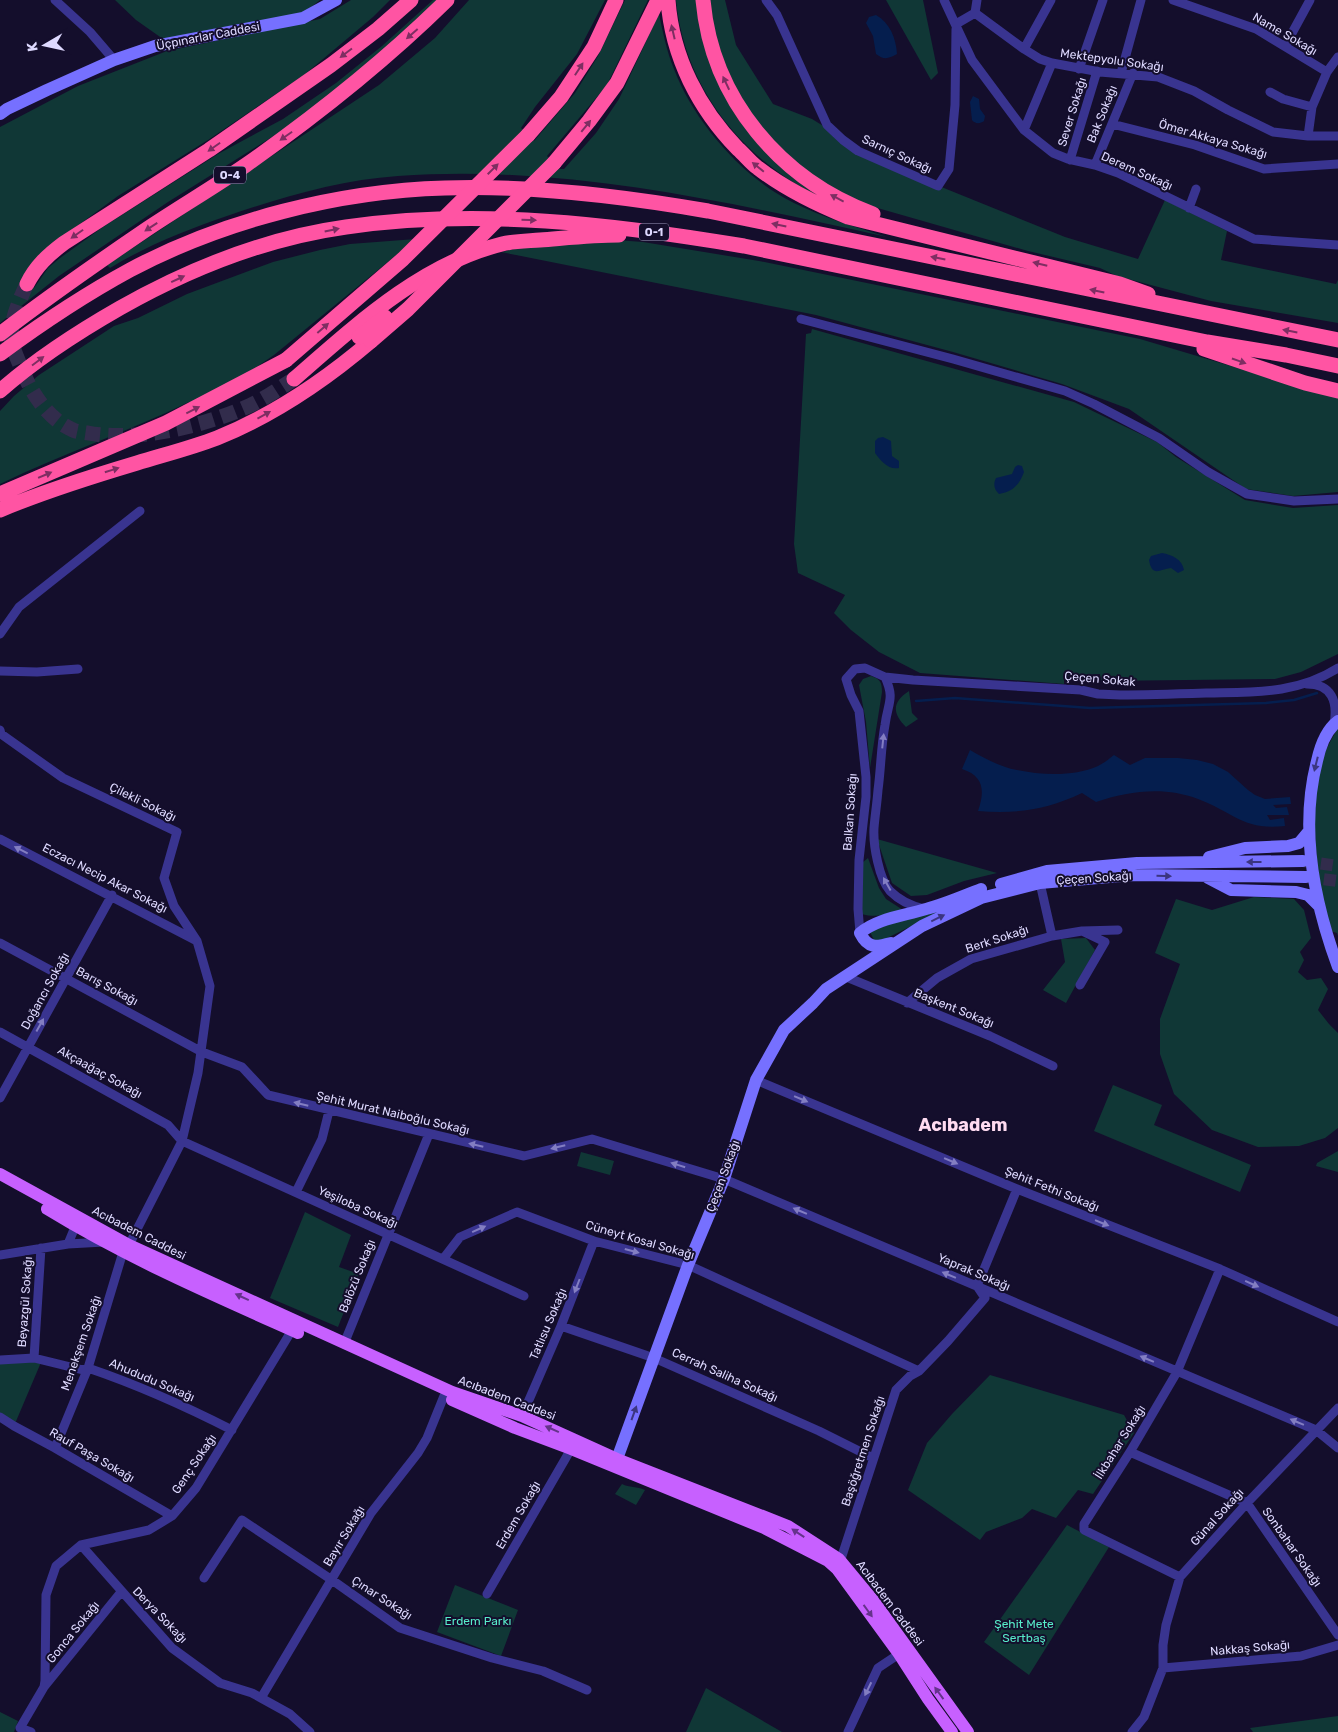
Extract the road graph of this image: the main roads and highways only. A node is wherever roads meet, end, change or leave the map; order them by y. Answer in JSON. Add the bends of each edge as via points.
{"nodes":[{"id":1,"x":336,"y":0,"type":"edge"},
{"id":2,"x":411,"y":0,"type":"edge"},
{"id":3,"x":447,"y":0,"type":"edge"},
{"id":4,"x":616,"y":0,"type":"edge"},
{"id":5,"x":658,"y":0,"type":"edge"},
{"id":6,"x":668,"y":0,"type":"edge"},
{"id":7,"x":703,"y":0,"type":"edge"},
{"id":8,"x":0,"y":114,"type":"edge"},
{"id":9,"x":667,"y":233,"type":"junction"},
{"id":10,"x":965,"y":245,"type":"junction"},
{"id":11,"x":27,"y":284,"type":"tunnel mouth"},
{"id":12,"x":1204,"y":313,"type":"junction"},
{"id":13,"x":1143,"y":329,"type":"junction"},
{"id":14,"x":0,"y":334,"type":"edge"},
{"id":15,"x":365,"y":339,"type":"junction"},
{"id":16,"x":1338,"y":340,"type":"edge"},
{"id":17,"x":0,"y":354,"type":"edge"},
{"id":18,"x":1338,"y":366,"type":"edge"},
{"id":19,"x":0,"y":391,"type":"edge"},
{"id":20,"x":1338,"y":391,"type":"edge"},
{"id":21,"x":0,"y":494,"type":"edge"},
{"id":22,"x":0,"y":510,"type":"edge"},
{"id":23,"x":1336,"y":723,"type":"edge"},
{"id":24,"x":1309,"y":831,"type":"junction"},
{"id":25,"x":1303,"y":861,"type":"tunnel mouth"},
{"id":26,"x":1188,"y":862,"type":"junction"},
{"id":27,"x":1206,"y":877,"type":"junction"},
{"id":28,"x":1306,"y":877,"type":"tunnel mouth"},
{"id":29,"x":1319,"y":906,"type":"junction"},
{"id":30,"x":860,"y":934,"type":"junction"},
{"id":31,"x":896,"y":942,"type":"junction"},
{"id":32,"x":864,"y":964,"type":"junction"},
{"id":33,"x":1338,"y":968,"type":"edge"},
{"id":34,"x":0,"y":1174,"type":"edge"},
{"id":35,"x":0,"y":1181,"type":"edge"},
{"id":36,"x":126,"y":1249,"type":"junction"},
{"id":37,"x":296,"y":1327,"type":"junction"},
{"id":38,"x":448,"y":1394,"type":"junction"},
{"id":39,"x":617,"y":1459,"type":"junction"},
{"id":40,"x":839,"y":1565,"type":"junction"},
{"id":41,"x":952,"y":1732,"type":"edge"},
{"id":42,"x":968,"y":1732,"type":"edge"}],
"edges":[{"from":1,"to":8,"type":"main road","name":"Üçpınarlar Caddesi","via":[[303,18],[154,46],[114,60]]},
{"from":2,"to":11,"type":"highway","one_way":true,"via":[[331,65],[225,139],[64,243],[34,270]]},
{"from":3,"to":14,"type":"highway","number":"O-4","one_way":true,"via":[[360,79],[297,128],[44,300]]},
{"from":21,"to":4,"type":"highway","one_way":true,"bridge":true,"via":[[166,423],[286,360],[403,259],[528,135],[561,96],[594,47]]},
{"from":15,"to":5,"type":"highway","one_way":true,"bridge":true,"via":[[408,309],[554,163],[617,83]]},
{"from":10,"to":6,"type":"highway","one_way":true,"via":[[848,217],[796,193],[756,167],[710,117],[693,89],[673,33]]},
{"from":10,"to":7,"type":"highway","one_way":true,"via":[[855,208],[832,196],[780,157],[756,132],[726,84],[707,28]]},
{"from":9,"to":13,"type":"highway","number":"O-1"},
{"from":9,"to":15,"type":"highway","via":[[503,243],[478,251],[401,290],[294,379]]},
{"from":19,"to":9,"type":"highway","number":"O-1","one_way":true,"via":[[56,348],[139,297],[222,260],[306,235],[394,222],[491,219],[555,221]]},
{"from":12,"to":10,"type":"highway","one_way":true,"via":[[1120,284]]},
{"from":16,"to":12,"type":"highway","one_way":true},
{"from":12,"to":17,"type":"highway","one_way":true,"via":[[669,204],[520,189],[445,188],[396,191],[321,203],[218,232],[168,252],[87,294]]},
{"from":13,"to":18,"type":"highway","number":"O-1"},
{"from":13,"to":20,"type":"highway","one_way":true},
{"from":22,"to":15,"type":"highway","one_way":true,"via":[[241,427],[294,400],[339,368]]},
{"from":23,"to":24,"type":"main road","one_way":true,"via":[[1323,742],[1314,770]]},
{"from":24,"to":26,"type":"main road","via":[[1299,843],[1288,846],[1245,848]]},
{"from":24,"to":29,"type":"main road"},
{"from":25,"to":26,"type":"main road","name":"Çeçen Sokağı","one_way":true},
{"from":26,"to":30,"type":"main road","name":"Çeçen Sokağı","via":[[1047,871],[878,922]]},
{"from":27,"to":28,"type":"main road","name":"Çeçen Sokağı"},
{"from":27,"to":29,"type":"main road","via":[[1231,890],[1308,895]]},
{"from":31,"to":27,"type":"main road","name":"Çeçen Sokağı","one_way":true,"via":[[981,898],[1040,883],[1133,875]]},
{"from":29,"to":33,"type":"main road"},
{"from":30,"to":31,"type":"main road","name":"Çeçen Sokağı","via":[[871,946]]},
{"from":30,"to":32,"type":"main road"},
{"from":31,"to":32,"type":"main road","name":"Çeçen Sokağı"},
{"from":39,"to":32,"type":"main road","name":"Çeçen Sokağı","one_way":true,"via":[[688,1266],[724,1179],[756,1080],[784,1030],[826,989]]},
{"from":34,"to":36,"type":"main road","name":"Acıbadem Caddesi"},
{"from":35,"to":36,"type":"main road","name":"Acıbadem Caddesi","via":[[76,1227]]},
{"from":36,"to":37,"type":"main road","name":"Acıbadem Caddesi","via":[[245,1310]]},
{"from":37,"to":38,"type":"main road","name":"Acıbadem Caddesi"},
{"from":37,"to":38,"type":"main road","name":"Acıbadem Caddesi","via":[[344,1344]]},
{"from":39,"to":38,"type":"main road","name":"Acıbadem Caddesi","one_way":true,"via":[[522,1416]]},
{"from":38,"to":40,"type":"main road","name":"Acıbadem Caddesi","via":[[515,1428],[764,1528]]},
{"from":40,"to":39,"type":"main road","name":"Acıbadem Caddesi","one_way":true,"via":[[788,1526]]},
{"from":40,"to":41,"type":"main road","name":"Acıbadem Caddesi","one_way":true},
{"from":42,"to":40,"type":"main road","name":"Acıbadem Caddesi","one_way":true,"via":[[873,1600]]}]}
